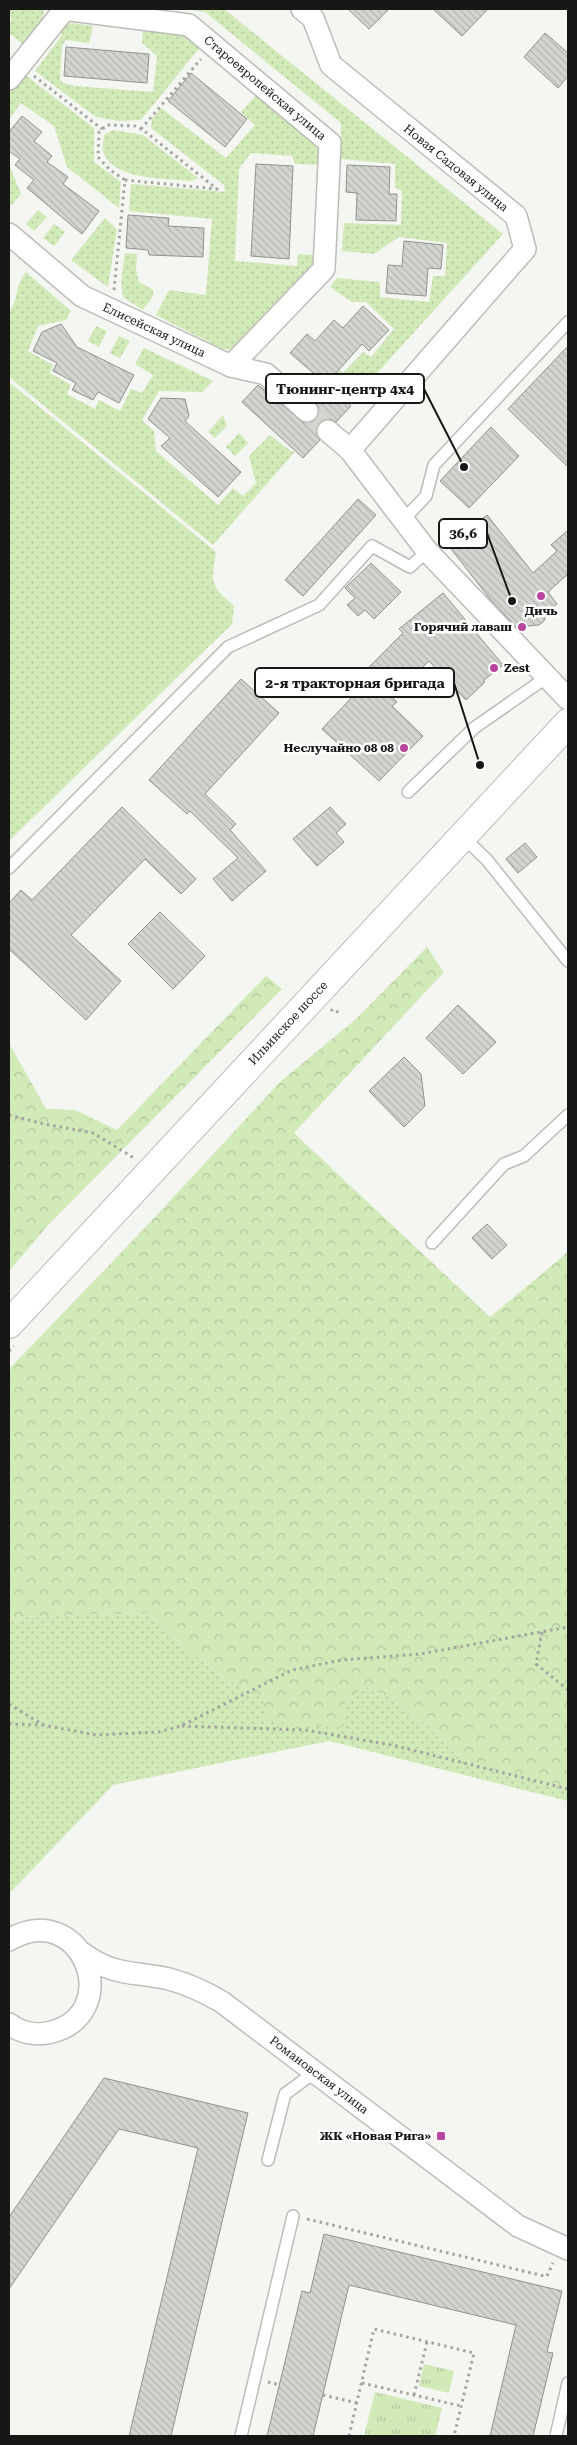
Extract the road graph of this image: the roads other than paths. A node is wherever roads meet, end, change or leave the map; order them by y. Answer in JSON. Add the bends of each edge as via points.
{"nodes":[{"id":1,"x":64,"y":9,"type":"edge"},
{"id":2,"x":302,"y":9,"type":"edge"},
{"id":3,"x":15,"y":72,"type":"edge"},
{"id":4,"x":9,"y":234,"type":"edge"},
{"id":5,"x":568,"y":322,"type":"edge"},
{"id":6,"x":231,"y":366,"type":"junction"},
{"id":7,"x":307,"y":410,"type":"tunnel mouth"},
{"id":8,"x":328,"y":430,"type":"tunnel mouth"},
{"id":9,"x":350,"y":450,"type":"junction"},
{"id":10,"x":404,"y":520,"type":"junction"},
{"id":11,"x":427,"y":551,"type":"junction"},
{"id":12,"x":547,"y":677,"type":"junction"},
{"id":13,"x":568,"y":699,"type":"edge"},
{"id":14,"x":568,"y":723,"type":"edge"},
{"id":15,"x":408,"y":792,"type":"dead end"},
{"id":16,"x":462,"y":836,"type":"junction"},
{"id":17,"x":9,"y":868,"type":"edge"},
{"id":18,"x":568,"y":961,"type":"edge"},
{"id":19,"x":568,"y":1114,"type":"edge"},
{"id":20,"x":432,"y":1243,"type":"dead end"},
{"id":21,"x":9,"y":1324,"type":"edge"},
{"id":22,"x":9,"y":1940,"type":"edge"},
{"id":23,"x":82,"y":1953,"type":"junction"},
{"id":24,"x":133,"y":1975,"type":"junction"},
{"id":25,"x":88,"y":1997,"type":"junction"},
{"id":26,"x":9,"y":2024,"type":"edge"},
{"id":27,"x":315,"y":2072,"type":"junction"},
{"id":28,"x":268,"y":2160,"type":"dead end"},
{"id":29,"x":293,"y":2216,"type":"road end"},
{"id":30,"x":562,"y":2254,"type":"edge"},
{"id":31,"x":568,"y":2383,"type":"edge"},
{"id":32,"x":241,"y":2436,"type":"edge"},
{"id":33,"x":556,"y":2436,"type":"edge"}],
"edges":[{"from":1,"to":3,"type":"street"},
{"from":1,"to":6,"type":"street","name":"Староевропейская улица","via":[[189,25],[330,143],[324,269]]},
{"from":2,"to":9,"type":"street","name":"Новая Садовая улица","via":[[313,18],[332,65],[516,216],[525,248]]},
{"from":4,"to":6,"type":"street","name":"Елисейская улица","via":[[82,296]]},
{"from":5,"to":10,"type":"lane","via":[[434,465],[426,496]]},
{"from":6,"to":7,"type":"street","name":"Елисейская улица","via":[[266,374]]},
{"from":8,"to":9,"type":"street"},
{"from":9,"to":10,"type":"street"},
{"from":10,"to":11,"type":"street"},
{"from":11,"to":12,"type":"street"},
{"from":11,"to":17,"type":"lane","via":[[410,567],[372,546],[319,605],[228,647]]},
{"from":12,"to":13,"type":"street"},
{"from":12,"to":15,"type":"lane","via":[[474,728]]},
{"from":14,"to":16,"type":"main road","name":"Ильинское шоссе"},
{"from":16,"to":18,"type":"lane","via":[[487,860]]},
{"from":16,"to":21,"type":"main road","name":"Ильинское шоссе"},
{"from":19,"to":20,"type":"lane","via":[[524,1156],[504,1164]]},
{"from":22,"to":23,"type":"street","name":"Романовская улица","via":[[20,1934],[42,1931],[64,1937]]},
{"from":23,"to":24,"type":"street","name":"Романовская улица","via":[[96,1963]]},
{"from":23,"to":25,"type":"street","name":"Романовская улица","via":[[90,1974]]},
{"from":24,"to":25,"type":"street","name":"Романовская улица","via":[[112,1980]]},
{"from":24,"to":27,"type":"street","name":"Романовская улица","via":[[167,1979],[202,1990]]},
{"from":25,"to":26,"type":"street","name":"Романовская улица","via":[[77,2017],[58,2030],[35,2034]]},
{"from":27,"to":28,"type":"lane","via":[[285,2094]]},
{"from":27,"to":30,"type":"street","name":"Романовская улица","via":[[518,2226]]},
{"from":29,"to":32,"type":"lane"},
{"from":31,"to":33,"type":"lane"}]}
